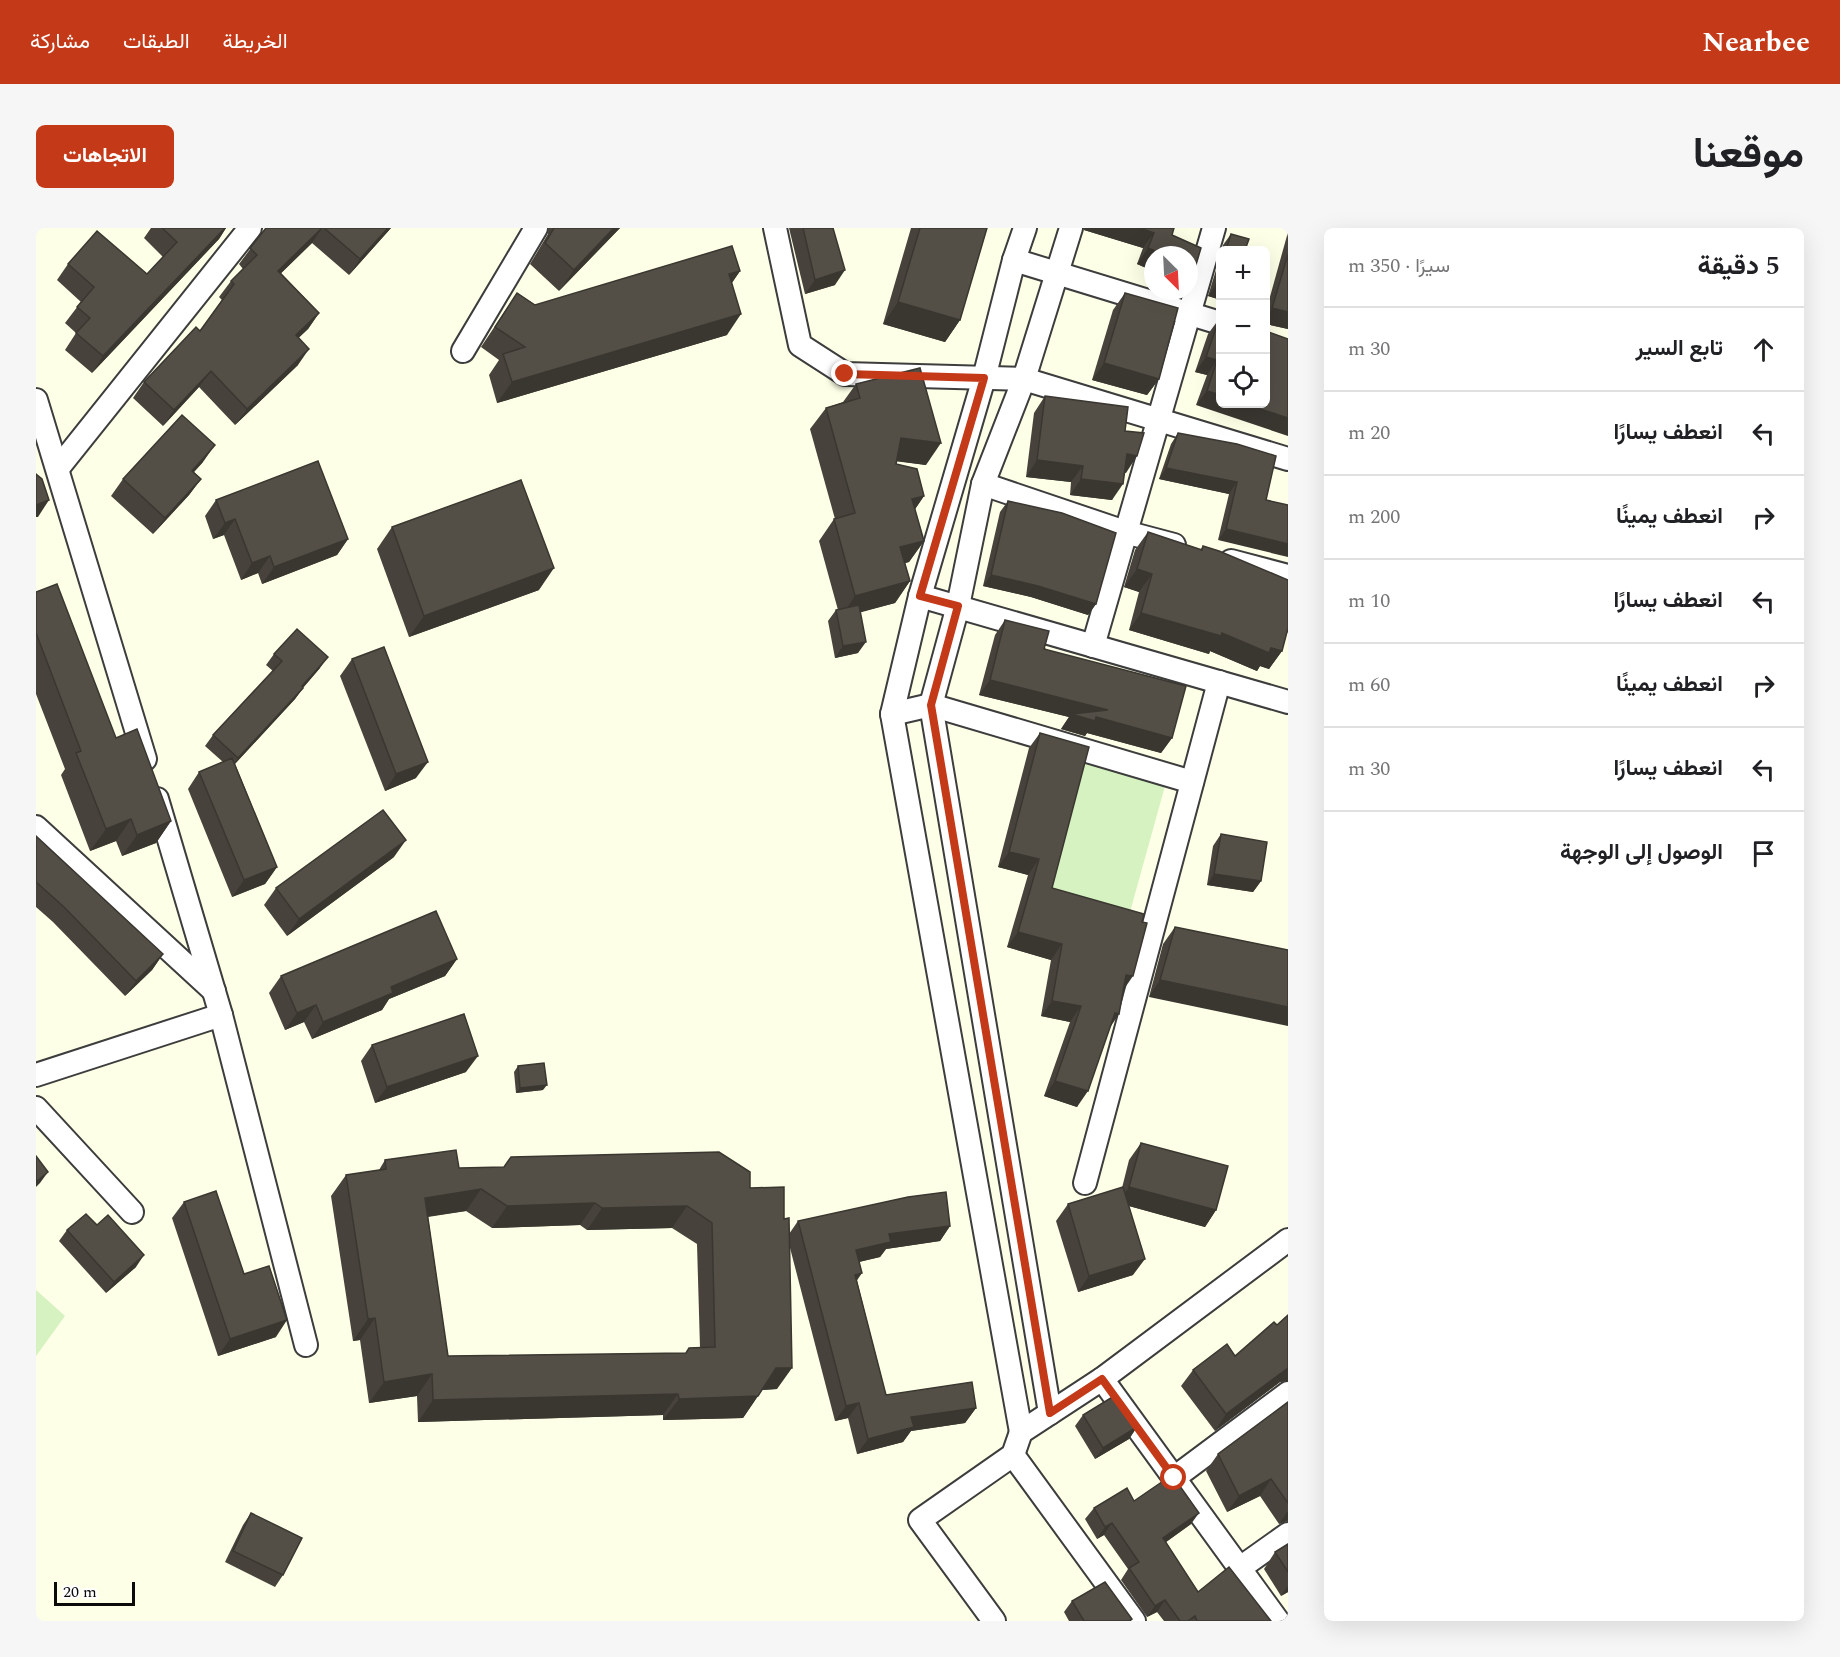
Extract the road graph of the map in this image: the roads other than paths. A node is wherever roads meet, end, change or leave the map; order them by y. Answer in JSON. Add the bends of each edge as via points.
{"nodes":[{"id":1,"x":250,"y":228,"type":"edge"},
{"id":2,"x":536,"y":228,"type":"edge"},
{"id":3,"x":775,"y":228,"type":"edge"},
{"id":4,"x":1025,"y":228,"type":"edge"},
{"id":5,"x":1071,"y":228,"type":"edge"},
{"id":6,"x":1215,"y":228,"type":"edge"},
{"id":7,"x":1014,"y":260,"type":"junction"},
{"id":8,"x":1057,"y":273,"type":"junction"},
{"id":9,"x":1190,"y":314,"type":"junction"},
{"id":10,"x":1216,"y":322,"type":"edge"},
{"id":11,"x":463,"y":351,"type":"dead end"},
{"id":12,"x":984,"y":378,"type":"junction"},
{"id":13,"x":1024,"y":379,"type":"junction"},
{"id":14,"x":36,"y":400,"type":"edge"},
{"id":15,"x":1157,"y":419,"type":"junction"},
{"id":16,"x":1288,"y":459,"type":"edge"},
{"id":17,"x":58,"y":467,"type":"junction"},
{"id":18,"x":983,"y":484,"type":"junction"},
{"id":19,"x":1125,"y":532,"type":"junction"},
{"id":20,"x":1288,"y":576,"type":"edge"},
{"id":21,"x":920,"y":596,"type":"junction"},
{"id":22,"x":958,"y":606,"type":"junction"},
{"id":23,"x":1093,"y":646,"type":"junction"},
{"id":24,"x":1219,"y":682,"type":"junction"},
{"id":25,"x":1288,"y":702,"type":"edge"},
{"id":26,"x":931,"y":705,"type":"junction"},
{"id":27,"x":892,"y":714,"type":"junction"},
{"id":28,"x":1192,"y":782,"type":"junction"},
{"id":29,"x":36,"y":827,"type":"edge"},
{"id":30,"x":215,"y":992,"type":"junction"},
{"id":31,"x":221,"y":1015,"type":"junction"},
{"id":32,"x":36,"y":1075,"type":"edge"},
{"id":33,"x":36,"y":1108,"type":"edge"},
{"id":34,"x":1085,"y":1183,"type":"dead end"},
{"id":35,"x":132,"y":1212,"type":"dead end"},
{"id":36,"x":1288,"y":1240,"type":"edge"},
{"id":37,"x":306,"y":1345,"type":"dead end"},
{"id":38,"x":1102,"y":1379,"type":"junction"},
{"id":39,"x":1288,"y":1393,"type":"edge"},
{"id":40,"x":1050,"y":1413,"type":"junction"},
{"id":41,"x":1022,"y":1432,"type":"junction"},
{"id":42,"x":1013,"y":1455,"type":"junction"},
{"id":43,"x":1174,"y":1478,"type":"junction"},
{"id":44,"x":1288,"y":1534,"type":"edge"},
{"id":45,"x":1240,"y":1568,"type":"junction"},
{"id":46,"x":994,"y":1621,"type":"edge"},
{"id":47,"x":1134,"y":1621,"type":"edge"},
{"id":48,"x":1278,"y":1621,"type":"edge"}],
"edges":[{"from":1,"to":17,"type":"street"},
{"from":2,"to":11,"type":"street"},
{"from":3,"to":12,"type":"street","via":[[800,345],[845,374]]},
{"from":4,"to":7,"type":"street"},
{"from":5,"to":8,"type":"street"},
{"from":6,"to":9,"type":"street"},
{"from":7,"to":8,"type":"street"},
{"from":7,"to":12,"type":"street"},
{"from":8,"to":9,"type":"street"},
{"from":8,"to":13,"type":"street"},
{"from":9,"to":10,"type":"street"},
{"from":9,"to":15,"type":"street"},
{"from":12,"to":13,"type":"street"},
{"from":12,"to":21,"type":"street"},
{"from":13,"to":15,"type":"street"},
{"from":13,"to":18,"type":"street"},
{"from":14,"to":17,"type":"street"},
{"from":15,"to":16,"type":"street"},
{"from":15,"to":19,"type":"street"},
{"from":17,"to":30,"type":"street"},
{"from":18,"to":19,"type":"street"},
{"from":18,"to":22,"type":"street"},
{"from":19,"to":20,"type":"street"},
{"from":19,"to":23,"type":"street"},
{"from":21,"to":22,"type":"street"},
{"from":21,"to":27,"type":"street"},
{"from":22,"to":23,"type":"street"},
{"from":22,"to":26,"type":"street"},
{"from":23,"to":24,"type":"street"},
{"from":24,"to":25,"type":"street"},
{"from":24,"to":28,"type":"street"},
{"from":26,"to":27,"type":"street"},
{"from":26,"to":28,"type":"street"},
{"from":26,"to":40,"type":"street"},
{"from":27,"to":41,"type":"street"},
{"from":28,"to":34,"type":"street"},
{"from":29,"to":30,"type":"street"},
{"from":30,"to":31,"type":"street"},
{"from":31,"to":32,"type":"street"},
{"from":31,"to":37,"type":"street"},
{"from":33,"to":35,"type":"street"},
{"from":36,"to":38,"type":"street"},
{"from":38,"to":40,"type":"street"},
{"from":38,"to":43,"type":"street"},
{"from":39,"to":43,"type":"street"},
{"from":40,"to":41,"type":"street"},
{"from":41,"to":42,"type":"street"},
{"from":42,"to":46,"type":"street","via":[[920,1520]]},
{"from":42,"to":47,"type":"street"},
{"from":43,"to":45,"type":"street"},
{"from":44,"to":45,"type":"street"},
{"from":45,"to":48,"type":"street"}]}
